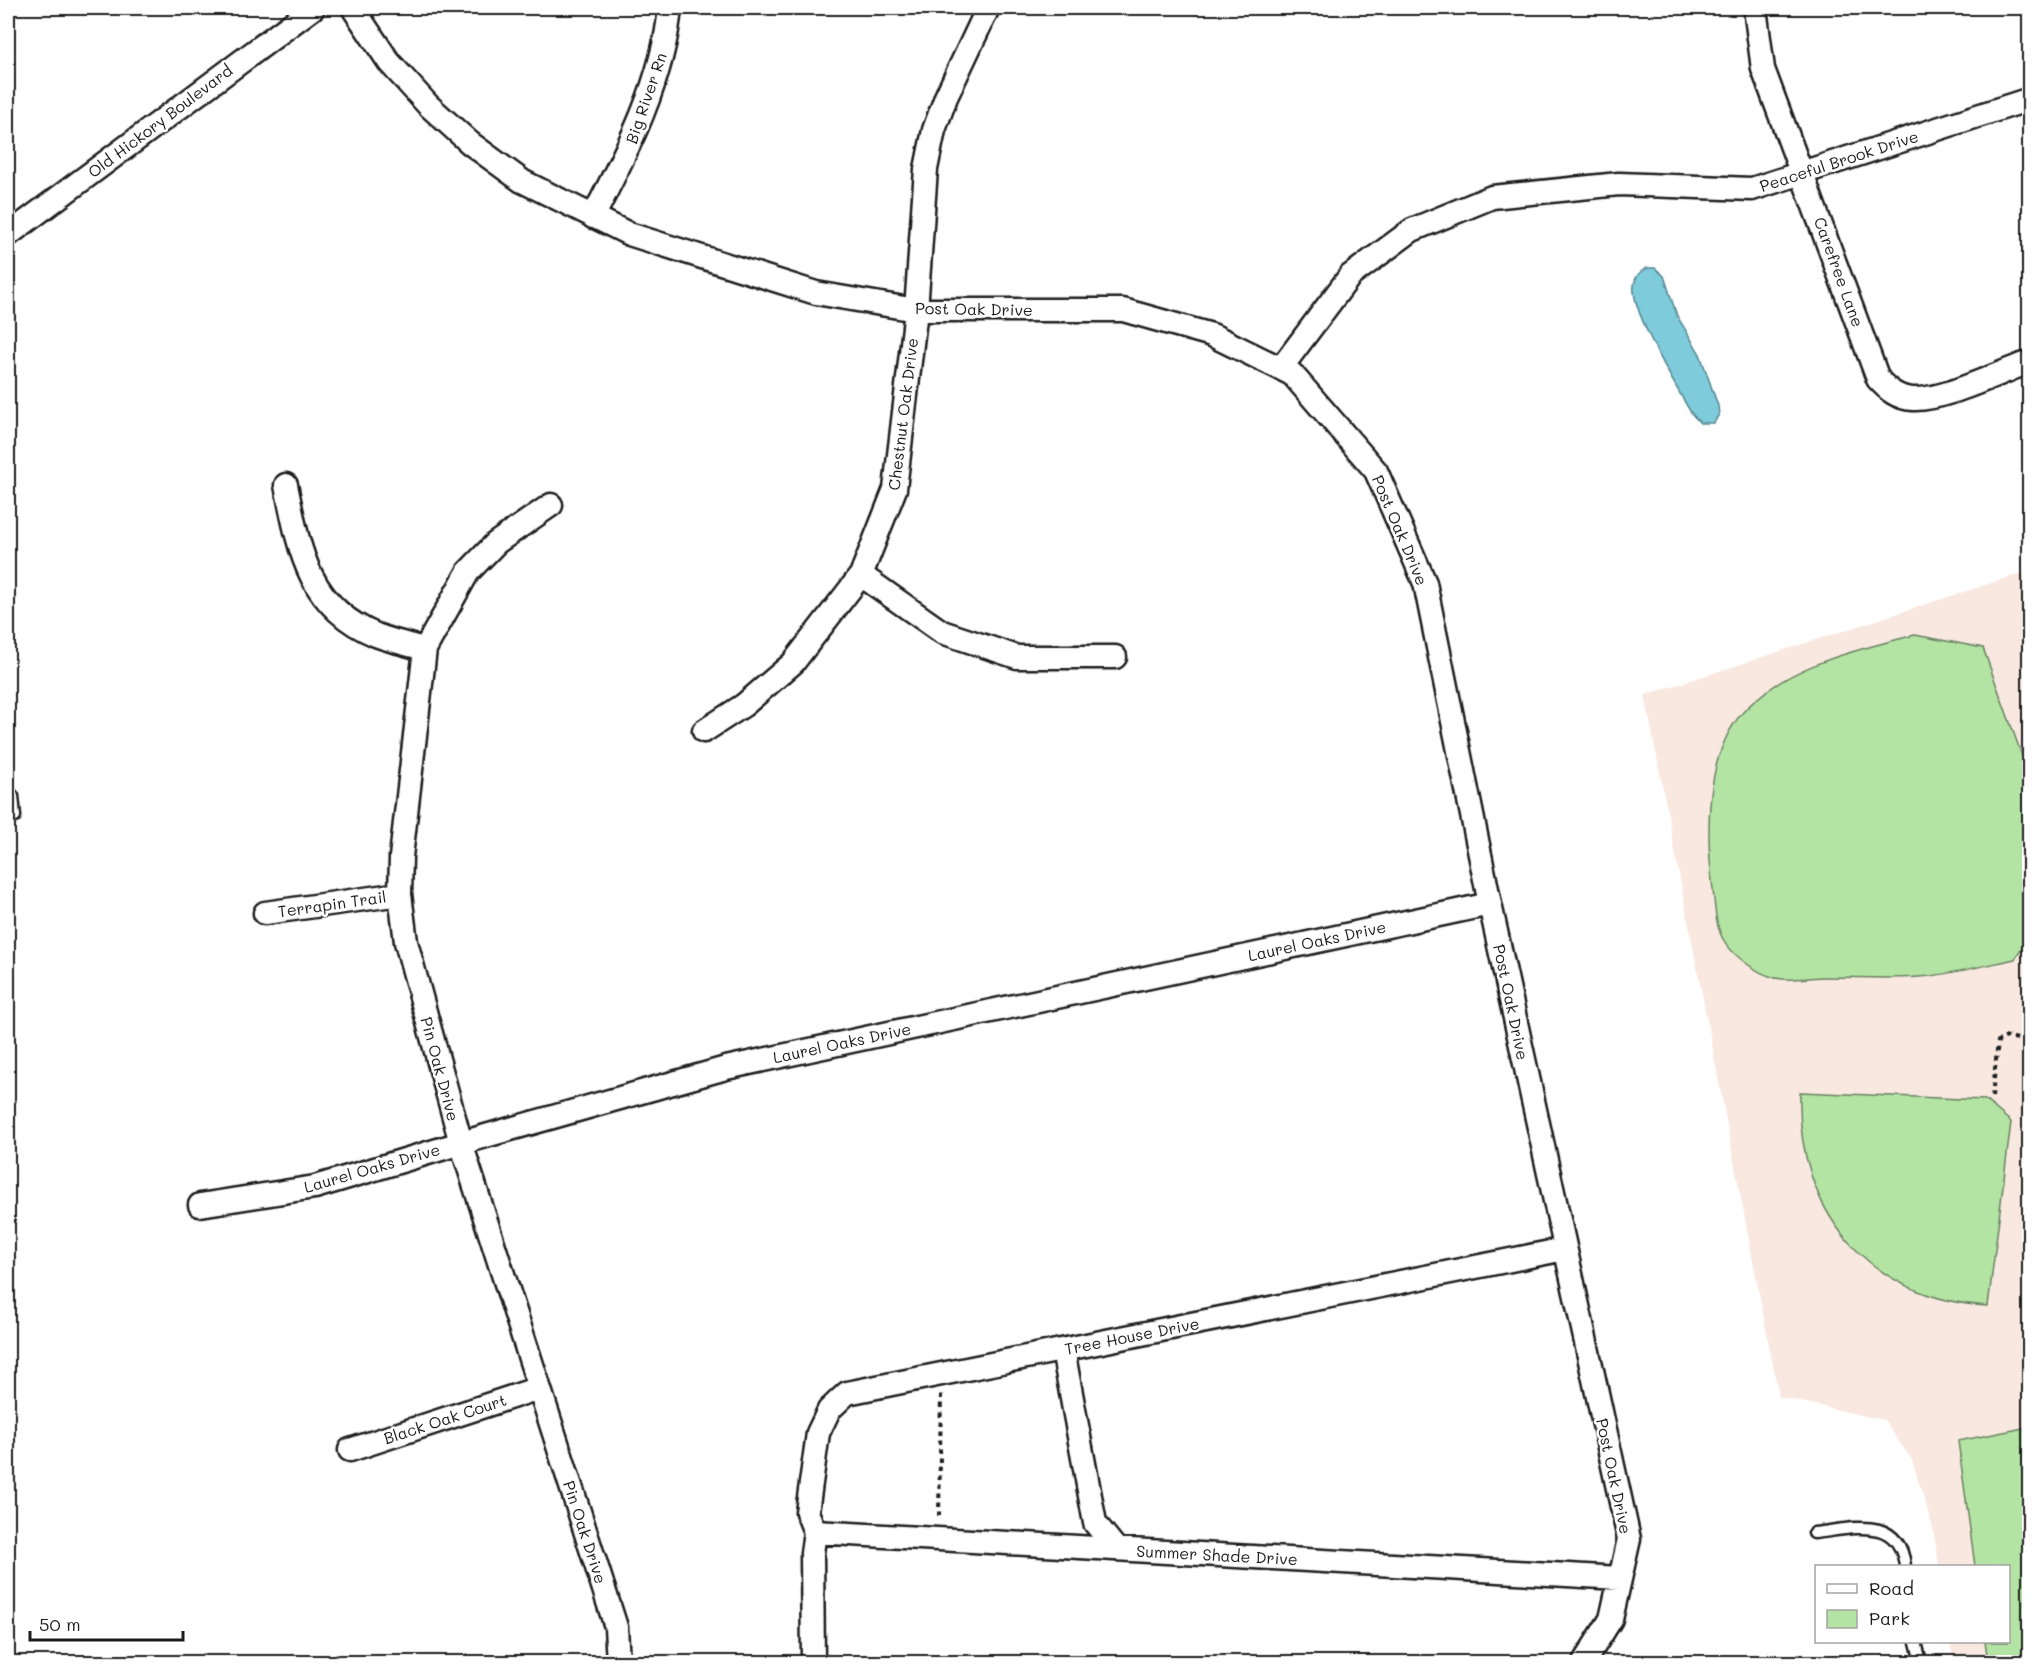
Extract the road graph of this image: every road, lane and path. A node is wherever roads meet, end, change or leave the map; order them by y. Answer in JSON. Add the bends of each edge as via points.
{"nodes":[{"id":1,"x":314,"y":8,"type":"edge"},
{"id":2,"x":353,"y":8,"type":"edge"},
{"id":3,"x":670,"y":8,"type":"edge"},
{"id":4,"x":988,"y":8,"type":"edge"},
{"id":5,"x":1755,"y":8,"type":"edge"},
{"id":6,"x":2030,"y":99,"type":"edge"},
{"id":7,"x":1803,"y":173,"type":"junction"},
{"id":8,"x":594,"y":217,"type":"junction"},
{"id":9,"x":8,"y":235,"type":"edge"},
{"id":10,"x":916,"y":310,"type":"junction"},
{"id":11,"x":2030,"y":362,"type":"edge"},
{"id":12,"x":1281,"y":368,"type":"junction"},
{"id":13,"x":286,"y":485,"type":"dead end"},
{"id":14,"x":551,"y":505,"type":"dead end"},
{"id":15,"x":861,"y":575,"type":"junction"},
{"id":16,"x":425,"y":649,"type":"junction"},
{"id":17,"x":1115,"y":657,"type":"dead end"},
{"id":18,"x":705,"y":731,"type":"dead end"},
{"id":19,"x":8,"y":791,"type":"edge"},
{"id":20,"x":8,"y":818,"type":"edge"},
{"id":21,"x":400,"y":894,"type":"junction"},
{"id":22,"x":1490,"y":904,"type":"junction"},
{"id":23,"x":265,"y":913,"type":"dead end"},
{"id":24,"x":2030,"y":1041,"type":"edge"},
{"id":25,"x":1992,"y":1097,"type":"dead end"},
{"id":26,"x":461,"y":1143,"type":"junction"},
{"id":27,"x":200,"y":1205,"type":"dead end"},
{"id":28,"x":1565,"y":1249,"type":"junction"},
{"id":29,"x":1063,"y":1350,"type":"junction"},
{"id":30,"x":539,"y":1388,"type":"junction"},
{"id":31,"x":941,"y":1390,"type":"dead end"},
{"id":32,"x":350,"y":1450,"type":"dead end"},
{"id":33,"x":939,"y":1516,"type":"dead end"},
{"id":34,"x":815,"y":1532,"type":"junction"},
{"id":35,"x":1814,"y":1533,"type":"dead end"},
{"id":36,"x":1116,"y":1549,"type":"junction"},
{"id":37,"x":1905,"y":1565,"type":"edge"},
{"id":38,"x":1620,"y":1578,"type":"junction"},
{"id":39,"x":1916,"y":1643,"type":"edge"},
{"id":40,"x":618,"y":1662,"type":"edge"},
{"id":41,"x":813,"y":1662,"type":"edge"},
{"id":42,"x":1584,"y":1662,"type":"edge"},
{"id":43,"x":1921,"y":1662,"type":"edge"}],
"edges":[{"from":1,"to":9,"type":"street","name":"Old Hickory Boulevard"},
{"from":2,"to":8,"type":"street","name":"Post Oak Drive","via":[[389,62],[470,143],[522,181]]},
{"from":3,"to":8,"type":"street","name":"Big River Rn","via":[[668,32],[635,136]]},
{"from":4,"to":10,"type":"street","name":"Chestnut Oak Drive","via":[[934,130],[926,169]]},
{"from":5,"to":7,"type":"street","name":"Carefree Lane","via":[[1763,69]]},
{"from":6,"to":7,"type":"street","name":"Peaceful Brook Drive"},
{"from":7,"to":11,"type":"street","name":"Carefree Lane","via":[[1871,363],[1890,392],[1914,399],[1927,398]]},
{"from":7,"to":12,"type":"street","name":"Peaceful Brook Drive","via":[[1752,189],[1619,184],[1492,197],[1412,230],[1350,276]]},
{"from":8,"to":10,"type":"street","name":"Post Oak Drive","via":[[628,234],[816,293]]},
{"from":10,"to":12,"type":"street","name":"Post Oak Drive","via":[[1123,310],[1212,335]]},
{"from":10,"to":15,"type":"street","name":"Chestnut Oak Drive","via":[[895,489]]},
{"from":12,"to":22,"type":"street","name":"Post Oak Drive","via":[[1292,374],[1376,471],[1425,583]]},
{"from":13,"to":16,"type":"street","via":[[300,555],[319,590],[337,610],[377,635]]},
{"from":14,"to":16,"type":"street","name":"Pin Oak Drive","via":[[496,543],[468,572]]},
{"from":15,"to":17,"type":"street","via":[[942,632],[1017,657]]},
{"from":15,"to":18,"type":"street","name":"Chestnut Oak Drive","via":[[793,663],[744,705]]},
{"from":16,"to":21,"type":"street","name":"Pin Oak Drive"},
{"from":19,"to":20,"type":"lane","via":[[13,796],[15,816]]},
{"from":21,"to":23,"type":"street","name":"Terrapin Trail"},
{"from":21,"to":26,"type":"street","name":"Pin Oak Drive","via":[[409,953]]},
{"from":22,"to":26,"type":"street","name":"Laurel Oaks Drive","via":[[726,1068]]},
{"from":22,"to":28,"type":"street","name":"Post Oak Drive"},
{"from":24,"to":25,"type":"path","via":[[2007,1037],[1998,1041]]},
{"from":26,"to":27,"type":"street","name":"Laurel Oaks Drive","via":[[315,1187]]},
{"from":26,"to":30,"type":"street","name":"Pin Oak Drive"},
{"from":28,"to":29,"type":"street","name":"Tree House Drive"},
{"from":28,"to":38,"type":"street","name":"Post Oak Drive","via":[[1629,1539]]},
{"from":29,"to":34,"type":"street","name":"Tree House Drive","via":[[847,1393],[829,1410],[818,1433],[807,1512]]},
{"from":29,"to":36,"type":"street","via":[[1095,1523]]},
{"from":30,"to":32,"type":"street","name":"Black Oak Court"},
{"from":30,"to":40,"type":"street","name":"Pin Oak Drive","via":[[616,1627]]},
{"from":31,"to":33,"type":"path"},
{"from":34,"to":36,"type":"street","name":"Summer Shade Drive"},
{"from":34,"to":41,"type":"street","name":"Tree House Drive"},
{"from":35,"to":37,"type":"lane","via":[[1878,1527],[1891,1535]]},
{"from":36,"to":38,"type":"street","name":"Summer Shade Drive"},
{"from":38,"to":42,"type":"street","name":"Post Oak Drive","via":[[1611,1620]]},
{"from":39,"to":43,"type":"lane"}]}
